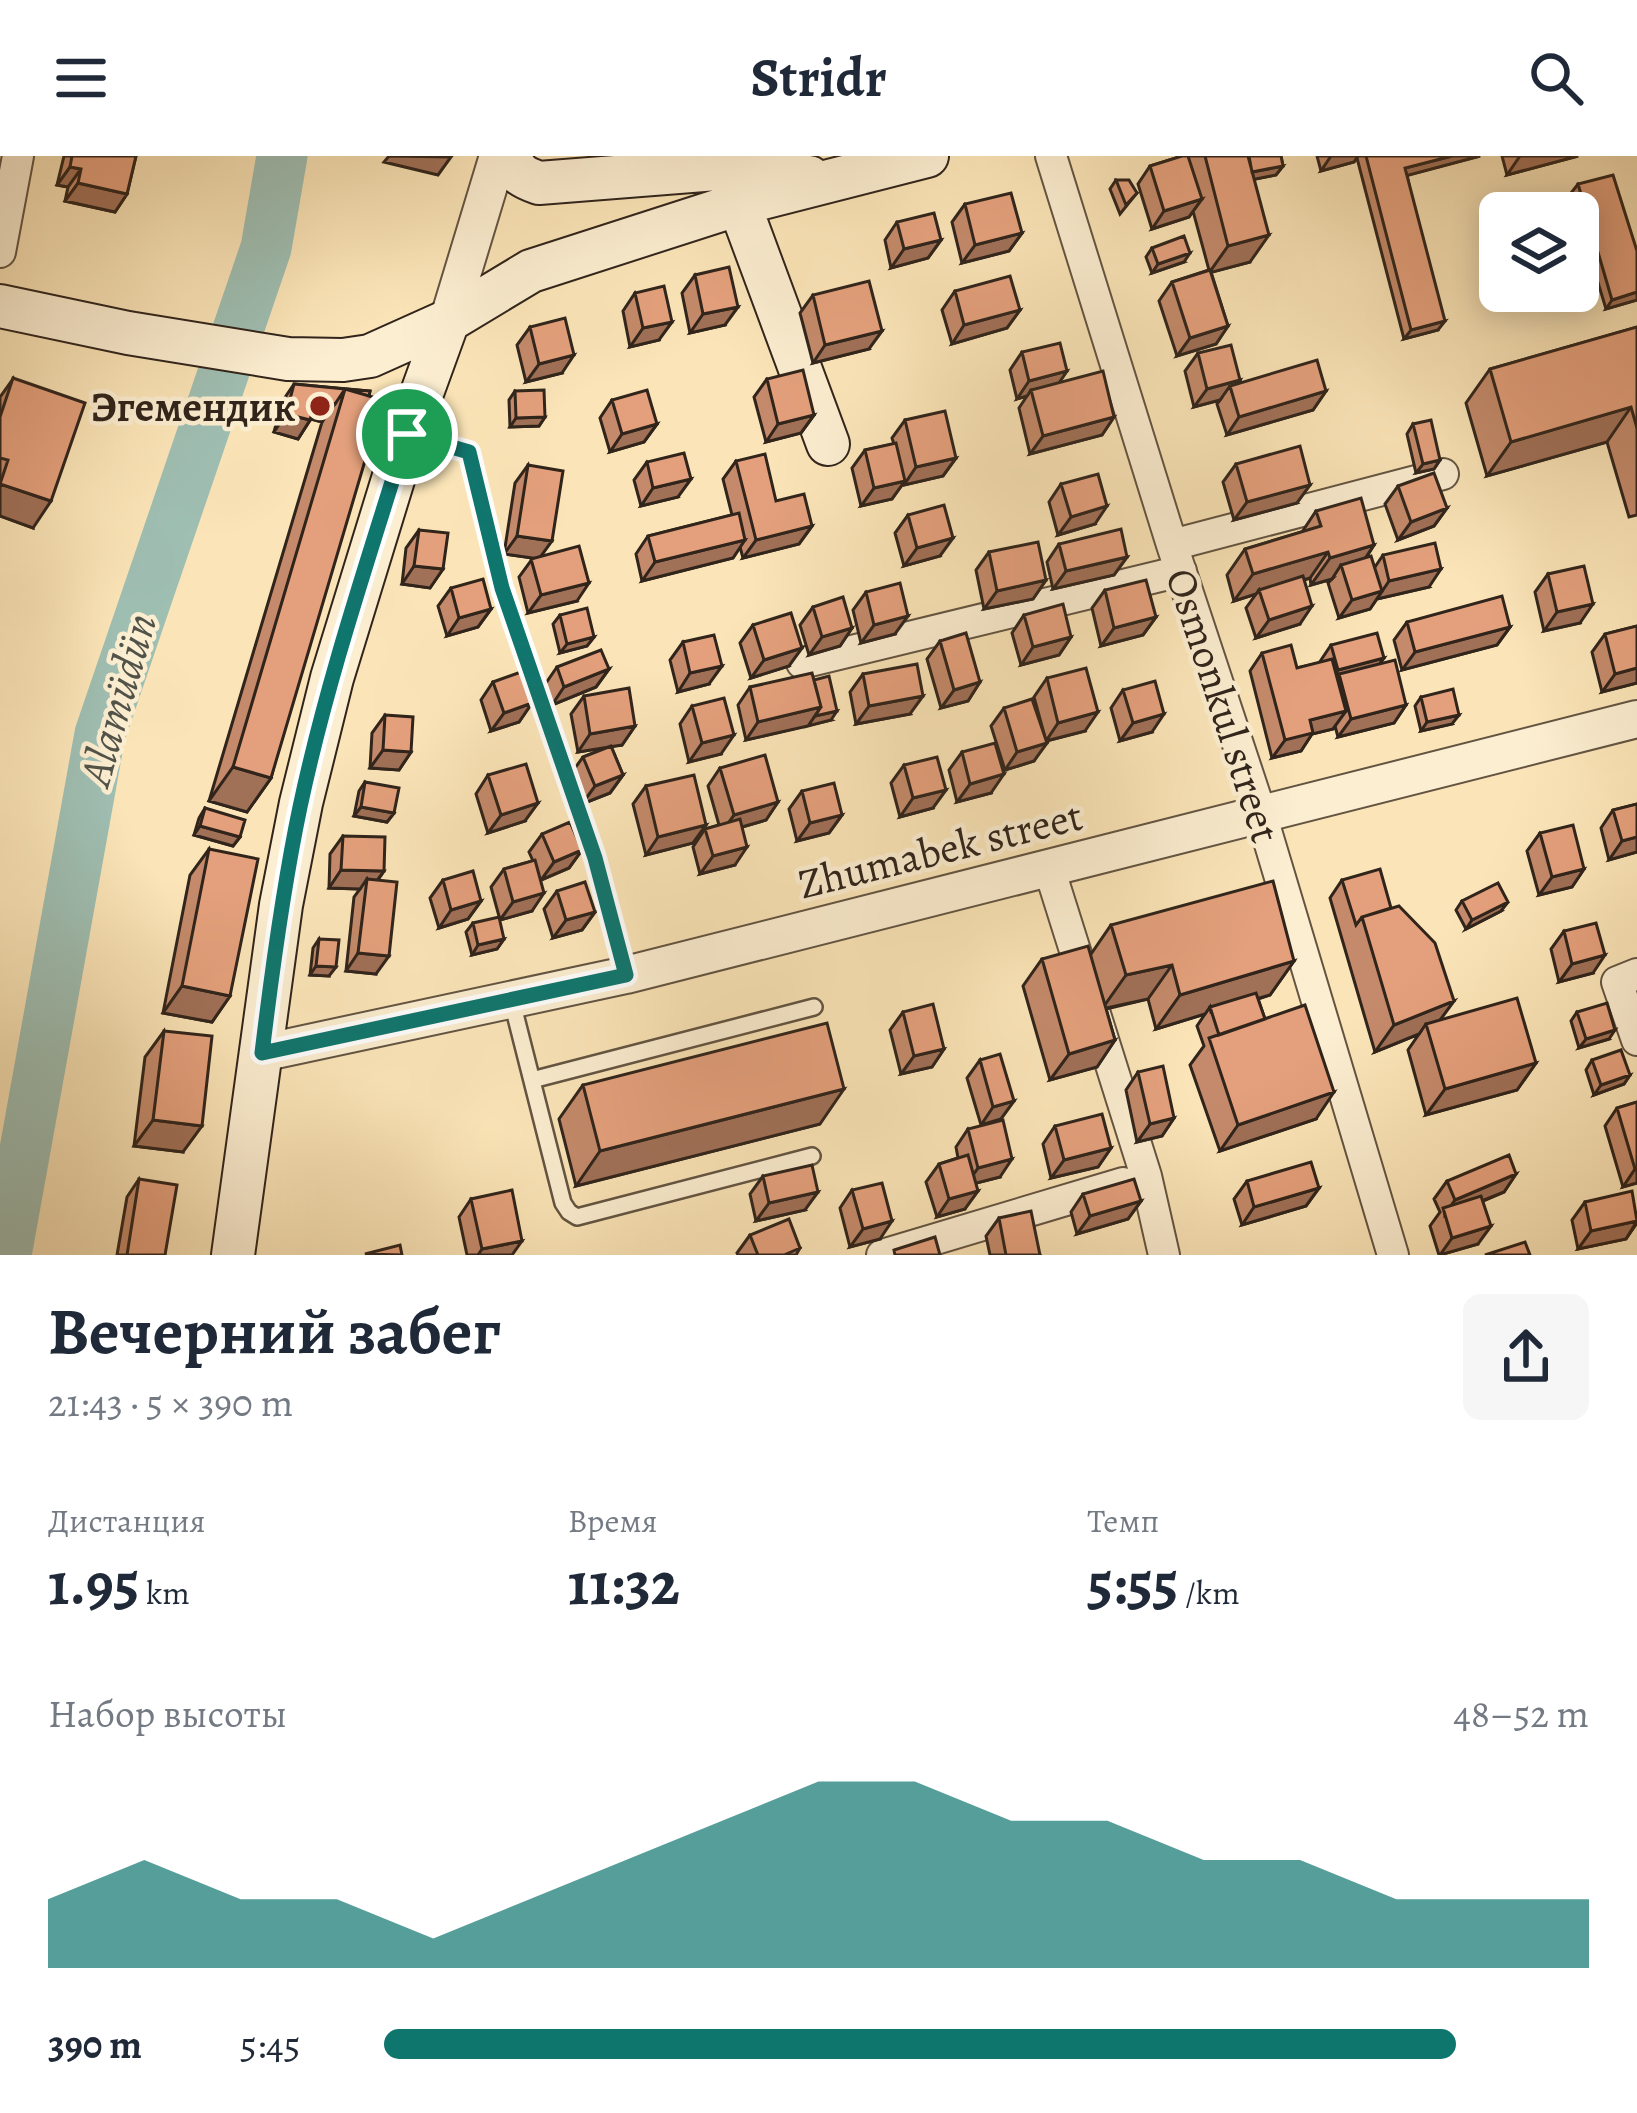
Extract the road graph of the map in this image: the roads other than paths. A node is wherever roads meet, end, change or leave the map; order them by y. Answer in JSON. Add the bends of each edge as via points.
{"nodes":[{"id":1,"x":18,"y":156,"type":"edge"},
{"id":2,"x":498,"y":156,"type":"edge"},
{"id":3,"x":510,"y":156,"type":"edge"},
{"id":4,"x":927,"y":156,"type":"edge"},
{"id":5,"x":1052,"y":156,"type":"edge"},
{"id":6,"x":834,"y":179,"type":"junction"},
{"id":7,"x":739,"y":204,"type":"junction"},
{"id":8,"x":0,"y":252,"type":"edge"},
{"id":9,"x":0,"y":306,"type":"edge"},
{"id":10,"x":448,"y":321,"type":"junction"},
{"id":11,"x":407,"y":434,"type":"junction"},
{"id":12,"x":829,"y":444,"type":"dead end"},
{"id":13,"x":1443,"y":474,"type":"dead end"},
{"id":14,"x":1177,"y":558,"type":"junction"},
{"id":15,"x":802,"y":663,"type":"edge"},
{"id":16,"x":1637,"y":719,"type":"edge"},
{"id":17,"x":1261,"y":814,"type":"junction"},
{"id":18,"x":1049,"y":868,"type":"junction"},
{"id":19,"x":1637,"y":974,"type":"edge"},
{"id":20,"x":626,"y":975,"type":"junction"},
{"id":21,"x":512,"y":999,"type":"junction"},
{"id":22,"x":814,"y":1007,"type":"dead end"},
{"id":23,"x":1637,"y":1040,"type":"edge"},
{"id":24,"x":262,"y":1053,"type":"junction"},
{"id":25,"x":532,"y":1080,"type":"junction"},
{"id":26,"x":812,"y":1156,"type":"dead end"},
{"id":27,"x":1146,"y":1176,"type":"junction"},
{"id":28,"x":232,"y":1255,"type":"edge"},
{"id":29,"x":882,"y":1255,"type":"edge"},
{"id":30,"x":1164,"y":1255,"type":"edge"},
{"id":31,"x":1393,"y":1255,"type":"edge"}],
"edges":[{"from":1,"to":8,"type":"street"},
{"from":2,"to":10,"type":"street"},
{"from":3,"to":6,"type":"main road","via":[[521,177],[539,183],[729,168]]},
{"from":4,"to":6,"type":"main road"},
{"from":5,"to":14,"type":"street","name":"Osmonkul street"},
{"from":6,"to":7,"type":"main road"},
{"from":7,"to":10,"type":"main road","via":[[531,271]]},
{"from":7,"to":12,"type":"main road"},
{"from":9,"to":10,"type":"main road","via":[[128,333],[343,360]]},
{"from":10,"to":11,"type":"main road"},
{"from":11,"to":20,"type":"lane","via":[[469,452],[502,588],[595,858]]},
{"from":11,"to":24,"type":"main road","via":[[301,802]]},
{"from":13,"to":14,"type":"street"},
{"from":14,"to":15,"type":"street"},
{"from":14,"to":17,"type":"street","name":"Osmonkul street"},
{"from":16,"to":17,"type":"street","name":"Zhumabek street"},
{"from":17,"to":18,"type":"street","name":"Zhumabek street"},
{"from":17,"to":31,"type":"street","name":"Osmonkul street"},
{"from":18,"to":20,"type":"street","name":"Zhumabek street"},
{"from":18,"to":27,"type":"street"},
{"from":19,"to":23,"type":"street","via":[[1617,982]]},
{"from":20,"to":21,"type":"street","name":"Zhumabek street"},
{"from":21,"to":24,"type":"street","name":"Zhumabek street"},
{"from":21,"to":25,"type":"lane"},
{"from":22,"to":25,"type":"lane"},
{"from":24,"to":28,"type":"main road"},
{"from":25,"to":26,"type":"lane","via":[[563,1203],[577,1217]]},
{"from":27,"to":29,"type":"street"},
{"from":27,"to":30,"type":"street"}]}
